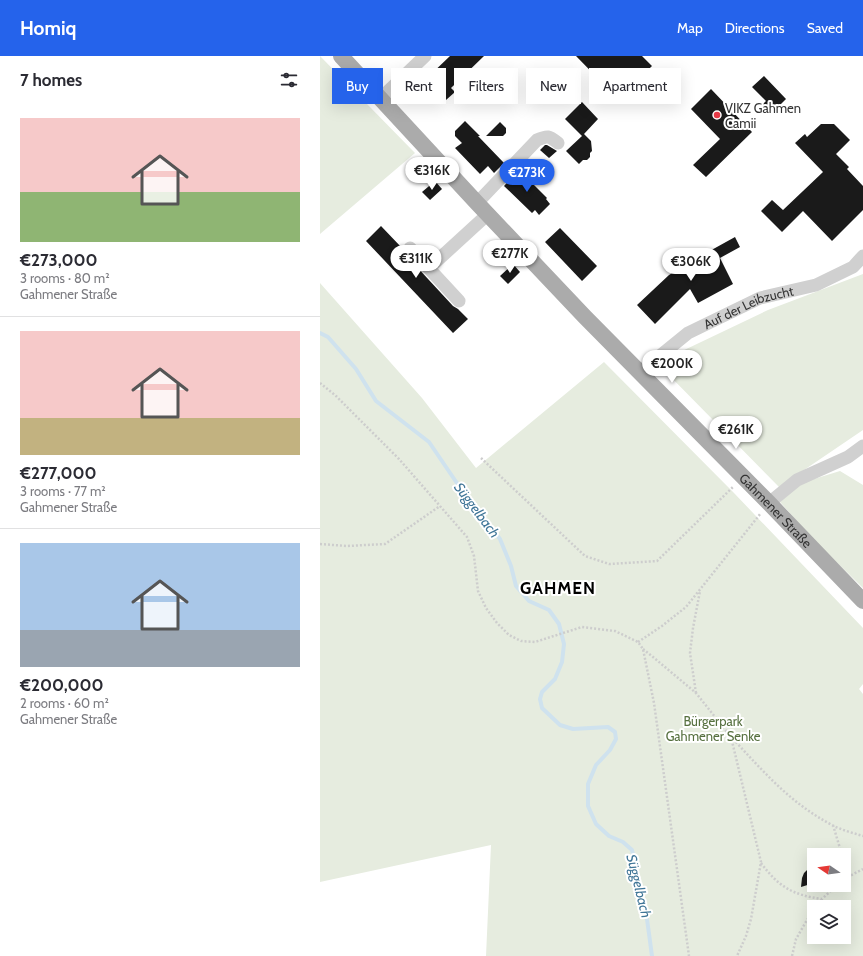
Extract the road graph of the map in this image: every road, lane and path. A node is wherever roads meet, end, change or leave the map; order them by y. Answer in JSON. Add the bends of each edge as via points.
{"nodes":[{"id":1,"x":341,"y":56,"type":"edge"},
{"id":2,"x":425,"y":56,"type":"edge"},
{"id":3,"x":352,"y":68,"type":"edge"},
{"id":4,"x":383,"y":96,"type":"edge"},
{"id":5,"x":383,"y":102,"type":"edge"},
{"id":6,"x":558,"y":143,"type":"dead end"},
{"id":7,"x":482,"y":208,"type":"junction"},
{"id":8,"x":410,"y":248,"type":"dead end"},
{"id":9,"x":863,"y":256,"type":"edge"},
{"id":10,"x":429,"y":268,"type":"junction"},
{"id":11,"x":459,"y":301,"type":"dead end"},
{"id":12,"x":640,"y":372,"type":"junction"},
{"id":13,"x":320,"y":383,"type":"edge"},
{"id":14,"x":863,"y":446,"type":"edge"},
{"id":15,"x":481,"y":458,"type":"dead end"},
{"id":16,"x":743,"y":477,"type":"junction"},
{"id":17,"x":769,"y":503,"type":"junction"},
{"id":18,"x":440,"y":506,"type":"junction"},
{"id":19,"x":320,"y":544,"type":"edge"},
{"id":20,"x":700,"y":590,"type":"junction"},
{"id":21,"x":863,"y":601,"type":"edge"},
{"id":22,"x":638,"y":642,"type":"junction"},
{"id":23,"x":643,"y":650,"type":"junction"},
{"id":24,"x":696,"y":693,"type":"junction"},
{"id":25,"x":732,"y":737,"type":"junction"},
{"id":26,"x":833,"y":825,"type":"junction"},
{"id":27,"x":863,"y":836,"type":"edge"},
{"id":28,"x":840,"y":848,"type":"edge"},
{"id":29,"x":761,"y":862,"type":"junction"},
{"id":30,"x":863,"y":869,"type":"edge"},
{"id":31,"x":851,"y":875,"type":"edge"},
{"id":32,"x":830,"y":892,"type":"edge"},
{"id":33,"x":822,"y":899,"type":"joint"},
{"id":34,"x":807,"y":919,"type":"edge"},
{"id":35,"x":689,"y":956,"type":"edge"},
{"id":36,"x":737,"y":956,"type":"edge"},
{"id":37,"x":792,"y":956,"type":"edge"}],
"edges":[{"from":1,"to":3,"type":"main road","name":"Gahmener Straße"},
{"from":2,"to":4,"type":"street"},
{"from":5,"to":7,"type":"main road","name":"Gahmener Straße"},
{"from":6,"to":7,"type":"street","via":[[544,136],[537,140]]},
{"from":7,"to":10,"type":"street"},
{"from":7,"to":12,"type":"main road","name":"Gahmener Straße"},
{"from":8,"to":10,"type":"street"},
{"from":9,"to":12,"type":"street","name":"Auf der Leibzucht","via":[[853,267],[816,285],[760,298],[688,333]]},
{"from":10,"to":11,"type":"street"},
{"from":12,"to":16,"type":"main road","name":"Gahmener Straße"},
{"from":13,"to":18,"type":"path","via":[[399,459]]},
{"from":14,"to":17,"type":"street","via":[[848,457],[797,480]]},
{"from":15,"to":16,"type":"path","via":[[585,556],[609,564],[657,561]]},
{"from":16,"to":17,"type":"main road","name":"Gahmener Straße"},
{"from":17,"to":20,"type":"path"},
{"from":17,"to":21,"type":"main road","name":"Gahmener Straße"},
{"from":18,"to":19,"type":"path","via":[[385,544]]},
{"from":18,"to":22,"type":"path","via":[[467,537],[474,556],[478,591],[486,608],[509,635],[521,641],[534,642],[582,627],[614,631]]},
{"from":20,"to":22,"type":"path","via":[[686,607]]},
{"from":20,"to":24,"type":"path","via":[[690,653]]},
{"from":22,"to":23,"type":"path"},
{"from":23,"to":24,"type":"path"},
{"from":23,"to":35,"type":"path","via":[[654,703]]},
{"from":24,"to":25,"type":"path"},
{"from":25,"to":26,"type":"path","via":[[782,790],[811,813]]},
{"from":25,"to":29,"type":"path"},
{"from":26,"to":27,"type":"path"},
{"from":26,"to":28,"type":"path"},
{"from":29,"to":33,"type":"path","via":[[785,888],[804,897]]},
{"from":29,"to":36,"type":"path","via":[[751,919]]},
{"from":30,"to":31,"type":"path"},
{"from":32,"to":33,"type":"path"},
{"from":34,"to":37,"type":"path","via":[[796,939]]}]}
